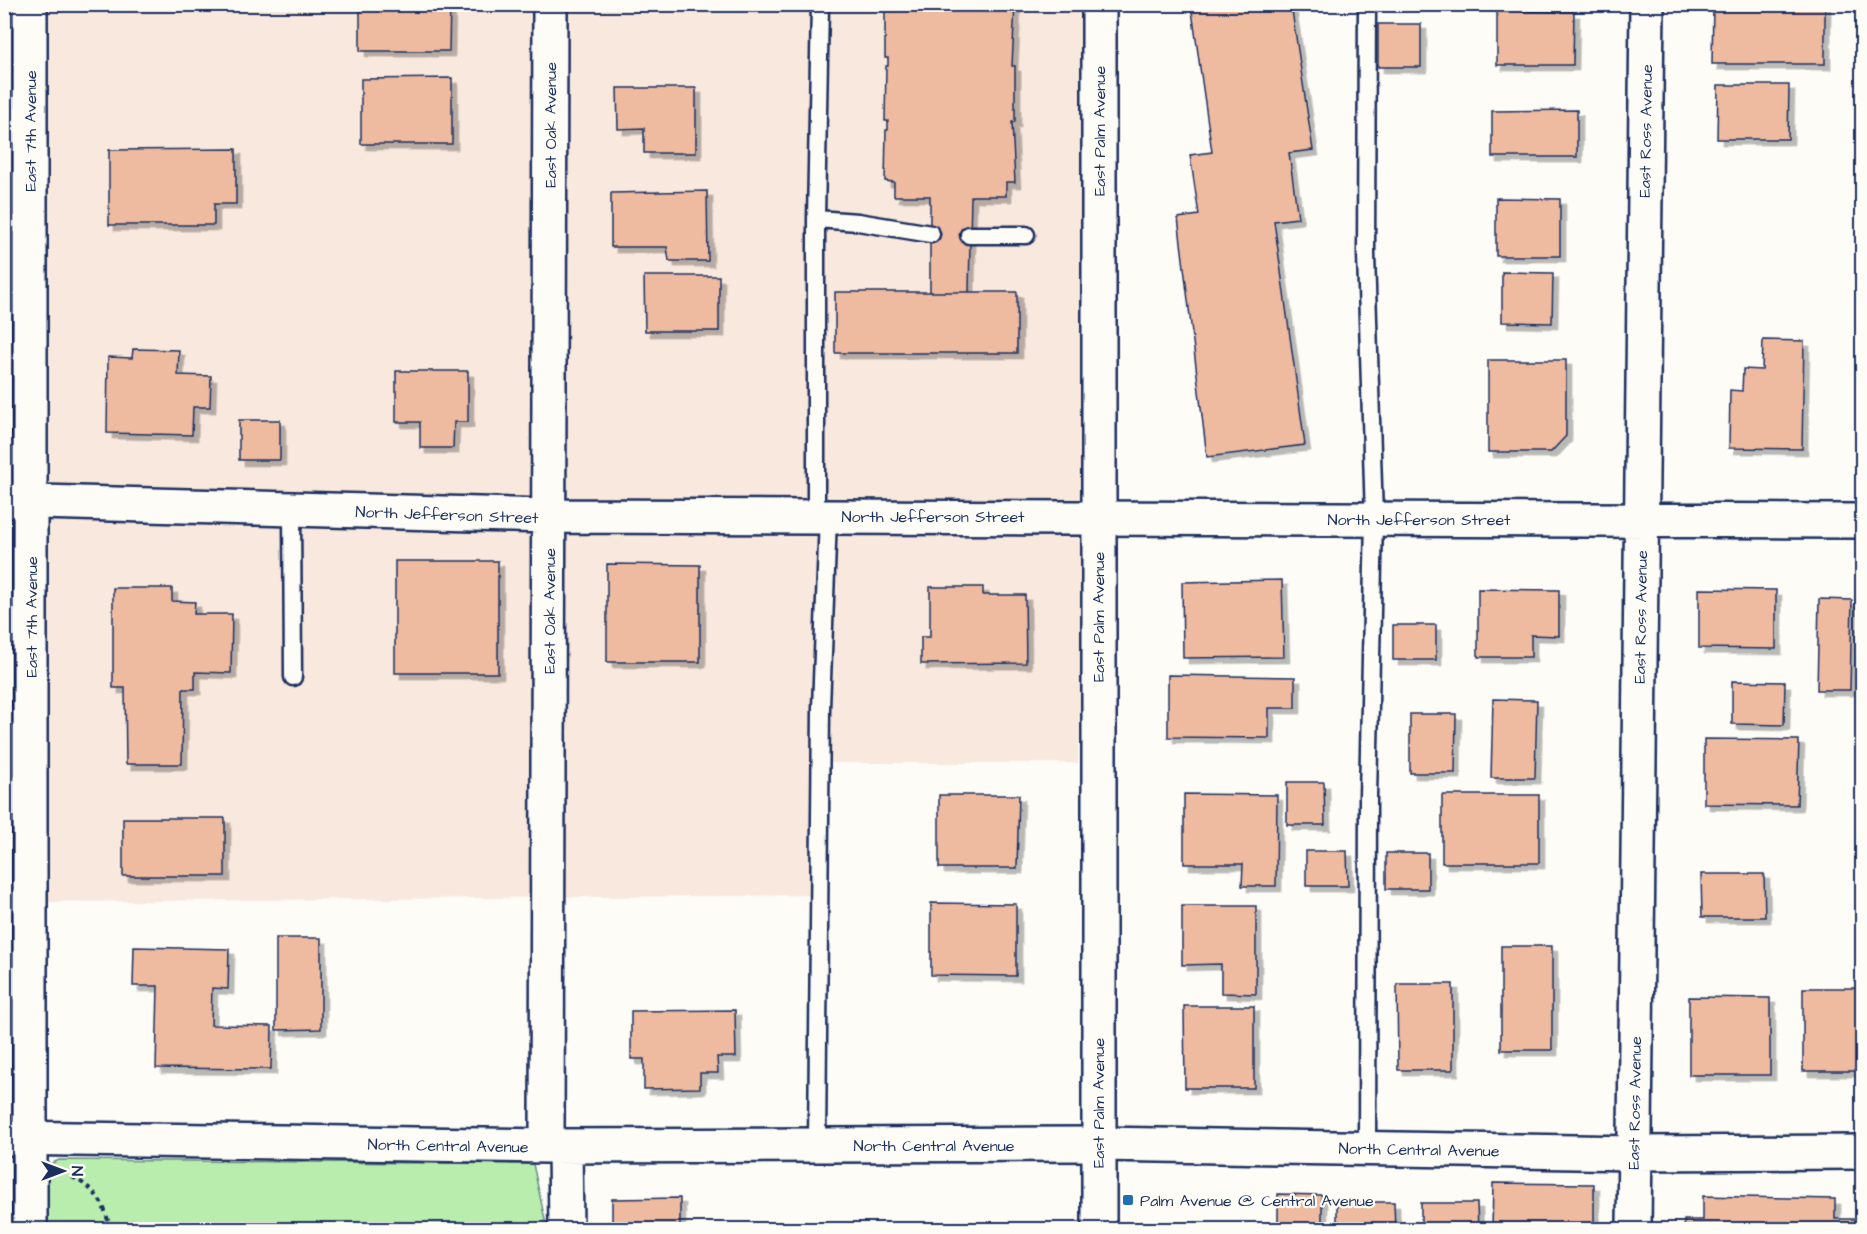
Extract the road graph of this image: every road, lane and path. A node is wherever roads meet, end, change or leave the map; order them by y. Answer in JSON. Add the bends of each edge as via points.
{"nodes":[{"id":1,"x":30,"y":4,"type":"edge"},
{"id":2,"x":550,"y":4,"type":"edge"},
{"id":3,"x":820,"y":4,"type":"edge"},
{"id":4,"x":1099,"y":4,"type":"edge"},
{"id":5,"x":1367,"y":4,"type":"edge"},
{"id":6,"x":1647,"y":4,"type":"edge"},
{"id":7,"x":816,"y":219,"type":"junction"},
{"id":8,"x":931,"y":234,"type":"dead end"},
{"id":9,"x":969,"y":235,"type":"dead end"},
{"id":10,"x":1026,"y":235,"type":"dead end"},
{"id":11,"x":18,"y":501,"type":"edge"},
{"id":12,"x":292,"y":509,"type":"junction"},
{"id":13,"x":549,"y":516,"type":"junction"},
{"id":14,"x":822,"y":516,"type":"junction"},
{"id":15,"x":1098,"y":518,"type":"junction"},
{"id":16,"x":1374,"y":519,"type":"junction"},
{"id":17,"x":1641,"y":520,"type":"junction"},
{"id":18,"x":1863,"y":521,"type":"edge"},
{"id":19,"x":293,"y":677,"type":"dead end"},
{"id":20,"x":16,"y":1138,"type":"edge"},
{"id":21,"x":1098,"y":1144,"type":"junction"},
{"id":22,"x":817,"y":1145,"type":"junction"},
{"id":23,"x":556,"y":1146,"type":"junction"},
{"id":24,"x":1367,"y":1148,"type":"junction"},
{"id":25,"x":1863,"y":1152,"type":"edge"},
{"id":26,"x":1634,"y":1153,"type":"junction"},
{"id":27,"x":72,"y":1177,"type":"dead end"},
{"id":28,"x":30,"y":1230,"type":"edge"},
{"id":29,"x":110,"y":1230,"type":"edge"},
{"id":30,"x":566,"y":1230,"type":"edge"},
{"id":31,"x":1099,"y":1230,"type":"edge"},
{"id":32,"x":1634,"y":1230,"type":"edge"}],
"edges":[{"from":1,"to":11,"type":"street","name":"East 7th Avenue"},
{"from":2,"to":13,"type":"street","name":"East Oak Avenue"},
{"from":3,"to":7,"type":"lane"},
{"from":4,"to":15,"type":"street","name":"East Palm Avenue"},
{"from":5,"to":16,"type":"lane","via":[[1366,254]]},
{"from":6,"to":17,"type":"street","name":"East Ross Avenue"},
{"from":7,"to":8,"type":"lane"},
{"from":7,"to":14,"type":"lane"},
{"from":9,"to":10,"type":"lane"},
{"from":11,"to":12,"type":"street","name":"North Jefferson Street"},
{"from":11,"to":20,"type":"street","name":"East 7th Avenue"},
{"from":12,"to":13,"type":"street","name":"North Jefferson Street"},
{"from":12,"to":19,"type":"lane"},
{"from":13,"to":14,"type":"street","name":"North Jefferson Street"},
{"from":13,"to":23,"type":"street","name":"East Oak Avenue"},
{"from":14,"to":15,"type":"street","name":"North Jefferson Street"},
{"from":14,"to":22,"type":"lane"},
{"from":15,"to":16,"type":"street","name":"North Jefferson Street"},
{"from":15,"to":21,"type":"street","name":"East Palm Avenue"},
{"from":16,"to":17,"type":"street","name":"North Jefferson Street"},
{"from":16,"to":24,"type":"lane"},
{"from":17,"to":18,"type":"street","name":"North Jefferson Street"},
{"from":17,"to":26,"type":"street","name":"East Ross Avenue"},
{"from":20,"to":23,"type":"street","name":"North Central Avenue"},
{"from":20,"to":28,"type":"street","name":"East 7th Avenue"},
{"from":21,"to":22,"type":"street","name":"North Central Avenue"},
{"from":21,"to":24,"type":"street","name":"North Central Avenue"},
{"from":21,"to":31,"type":"street","name":"East Palm Avenue"},
{"from":22,"to":23,"type":"street","name":"North Central Avenue"},
{"from":23,"to":30,"type":"street","name":"East Oak Avenue"},
{"from":24,"to":26,"type":"street","name":"North Central Avenue"},
{"from":25,"to":26,"type":"street","name":"North Central Avenue"},
{"from":26,"to":32,"type":"street","name":"East Ross Avenue"},
{"from":27,"to":29,"type":"path","via":[[91,1186],[107,1215]]}]}
